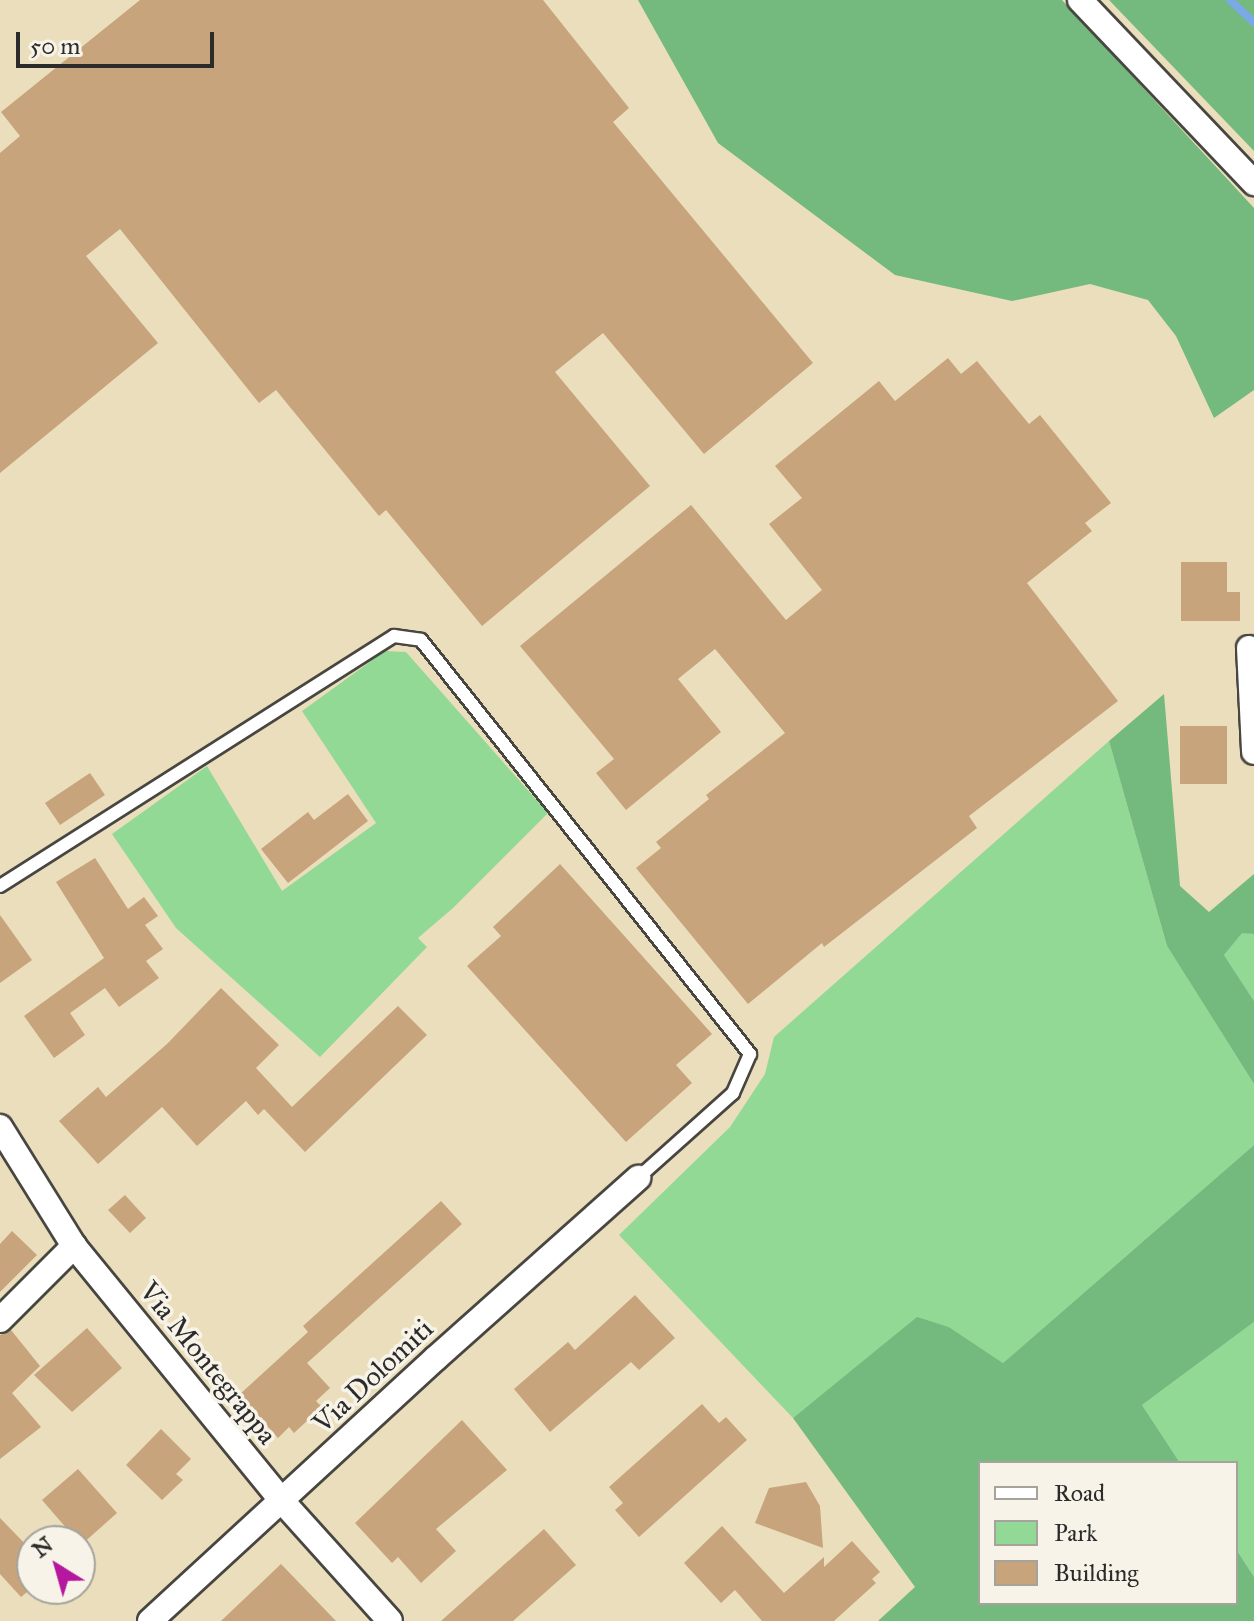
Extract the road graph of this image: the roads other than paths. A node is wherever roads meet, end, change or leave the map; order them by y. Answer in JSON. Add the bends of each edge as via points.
{"nodes":[{"id":1,"x":1080,"y":0,"type":"edge"},
{"id":2,"x":1254,"y":183,"type":"edge"},
{"id":3,"x":1249,"y":648,"type":"dead end"},
{"id":4,"x":1254,"y":752,"type":"edge"},
{"id":5,"x":0,"y":886,"type":"edge"},
{"id":6,"x":0,"y":1127,"type":"edge"},
{"id":7,"x":638,"y":1178,"type":"joint"},
{"id":8,"x":74,"y":1246,"type":"junction"},
{"id":9,"x":0,"y":1320,"type":"edge"},
{"id":10,"x":282,"y":1501,"type":"junction"},
{"id":11,"x":150,"y":1621,"type":"edge"},
{"id":12,"x":390,"y":1621,"type":"edge"}],
"edges":[{"from":1,"to":2,"type":"street"},
{"from":3,"to":4,"type":"street"},
{"from":5,"to":7,"type":"lane","via":[[394,636],[421,640],[750,1054],[733,1093]]},
{"from":6,"to":8,"type":"street","name":"Via Montegrappa"},
{"from":7,"to":10,"type":"street","name":"Via Dolomiti"},
{"from":8,"to":9,"type":"street"},
{"from":8,"to":10,"type":"street","name":"Via Montegrappa"},
{"from":10,"to":11,"type":"street","name":"Via Dolomiti"},
{"from":10,"to":12,"type":"street","name":"Via Montegrappa"}]}
